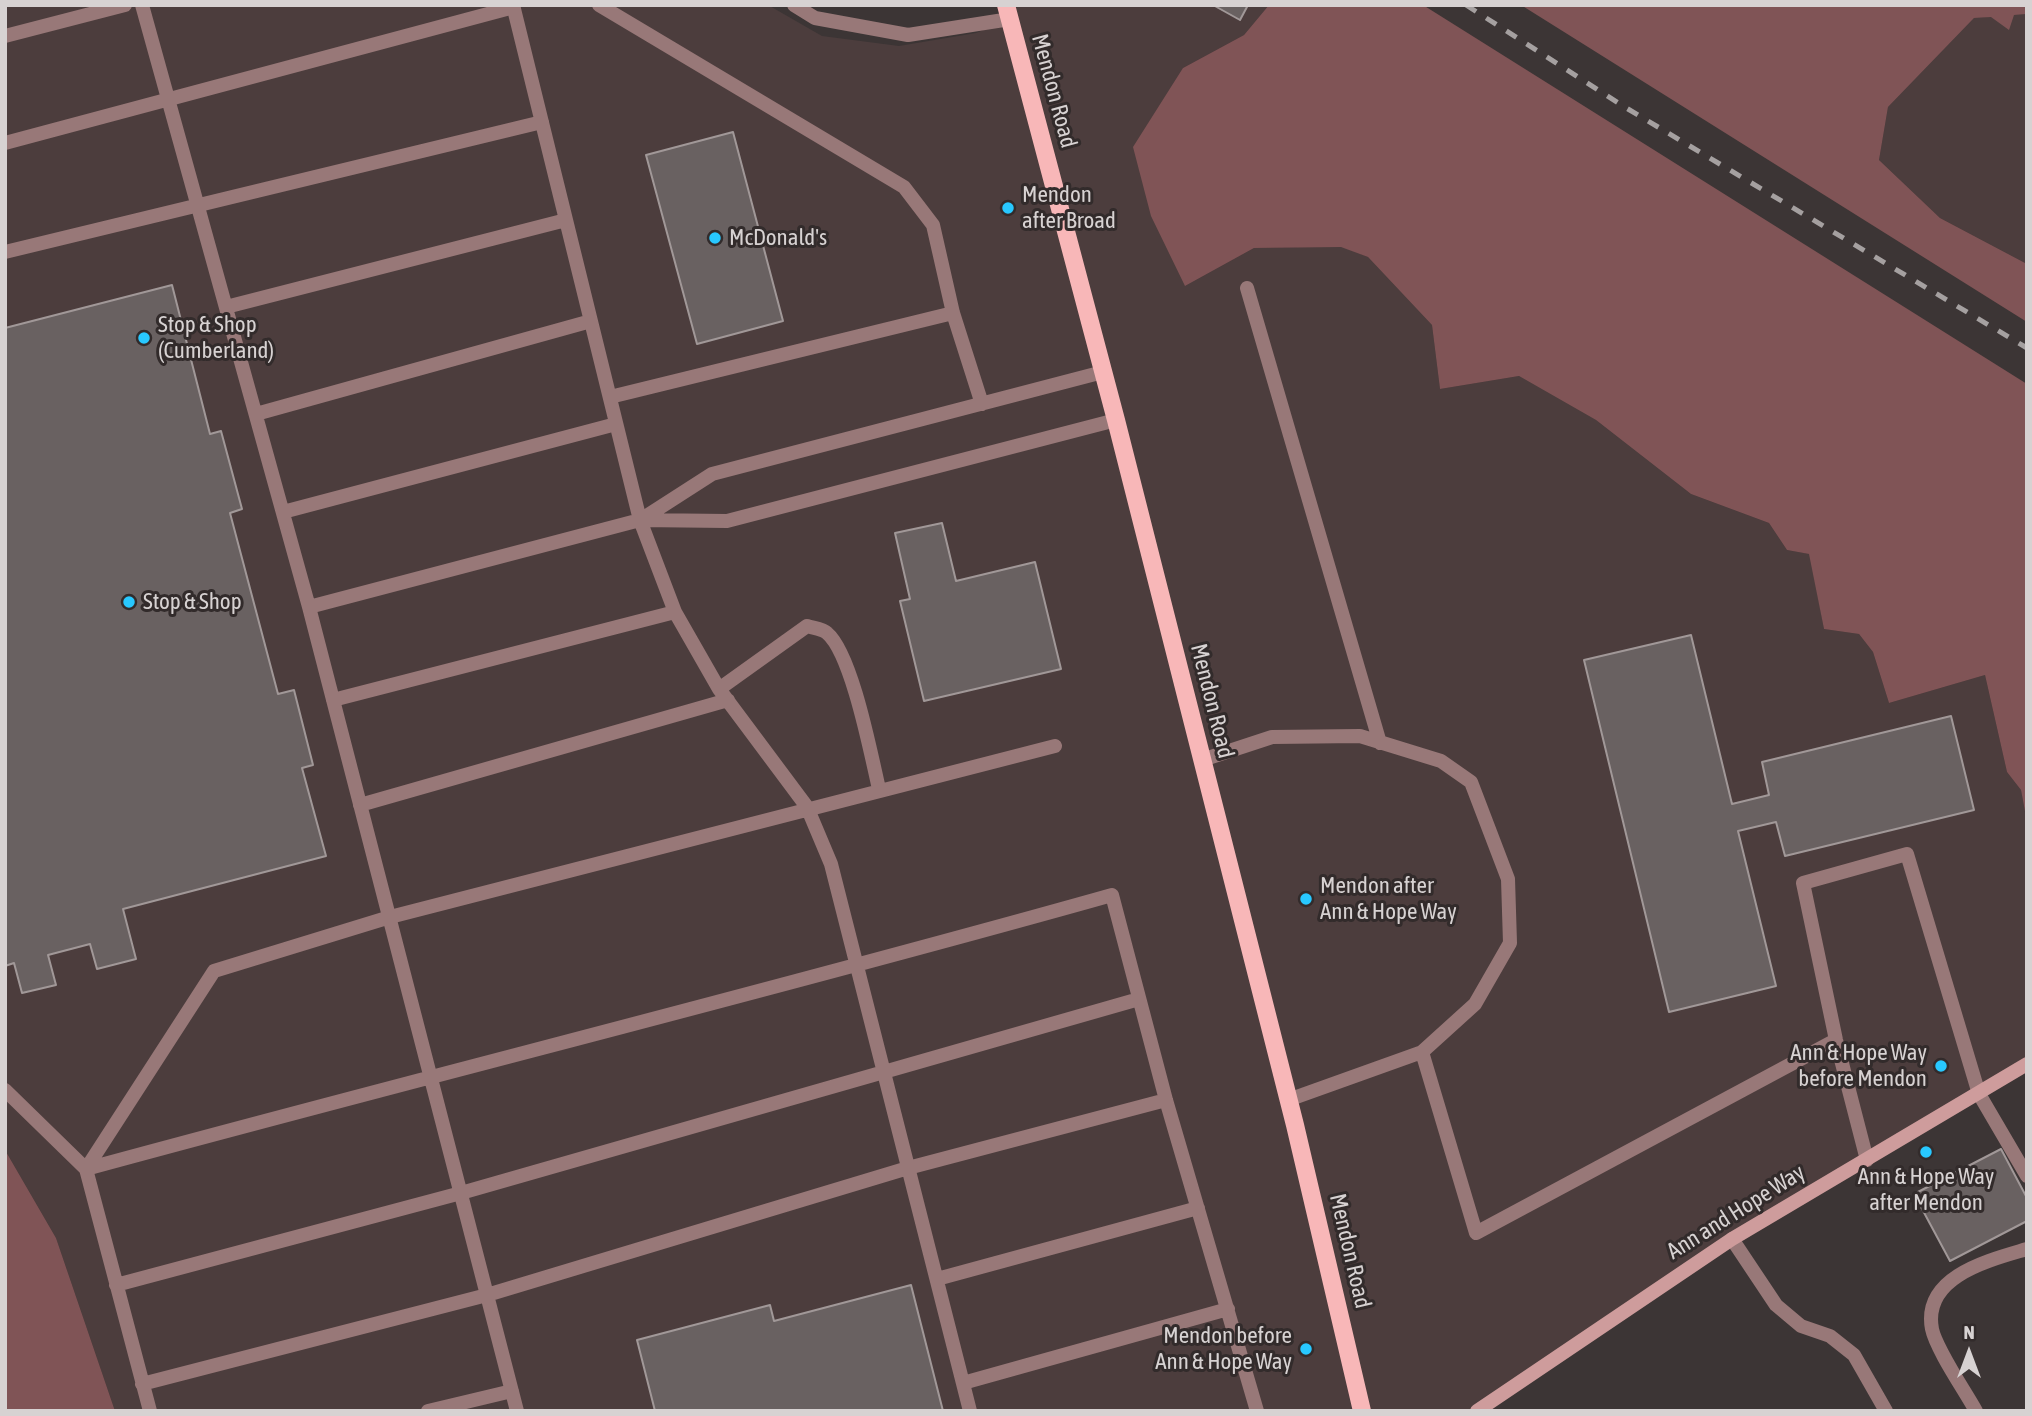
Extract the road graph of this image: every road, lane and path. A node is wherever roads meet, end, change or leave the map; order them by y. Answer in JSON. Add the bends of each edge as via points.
{"nodes":[{"id":1,"x":125,"y":5,"type":"edge"},
{"id":2,"x":142,"y":5,"type":"edge"},
{"id":3,"x":599,"y":5,"type":"edge"},
{"id":4,"x":794,"y":5,"type":"edge"},
{"id":5,"x":513,"y":6,"type":"edge"},
{"id":6,"x":1008,"y":12,"type":"edge"},
{"id":7,"x":5,"y":36,"type":"edge"},
{"id":8,"x":168,"y":99,"type":"junction"},
{"id":9,"x":542,"y":122,"type":"junction"},
{"id":10,"x":5,"y":143,"type":"edge"},
{"id":11,"x":198,"y":206,"type":"junction"},
{"id":12,"x":566,"y":220,"type":"junction"},
{"id":13,"x":5,"y":253,"type":"edge"},
{"id":14,"x":1247,"y":288,"type":"dead end"},
{"id":15,"x":226,"y":307,"type":"junction"},
{"id":16,"x":953,"y":313,"type":"junction"},
{"id":17,"x":591,"y":321,"type":"junction"},
{"id":18,"x":1103,"y":372,"type":"junction"},
{"id":19,"x":610,"y":397,"type":"junction"},
{"id":20,"x":982,"y":404,"type":"junction"},
{"id":21,"x":256,"y":414,"type":"junction"},
{"id":22,"x":1115,"y":420,"type":"junction"},
{"id":23,"x":616,"y":424,"type":"junction"},
{"id":24,"x":283,"y":512,"type":"junction"},
{"id":25,"x":640,"y":520,"type":"junction"},
{"id":26,"x":309,"y":607,"type":"junction"},
{"id":27,"x":675,"y":612,"type":"junction"},
{"id":28,"x":723,"y":695,"type":"junction"},
{"id":29,"x":333,"y":700,"type":"junction"},
{"id":30,"x":1380,"y":743,"type":"junction"},
{"id":31,"x":1055,"y":746,"type":"dead end"},
{"id":32,"x":1202,"y":760,"type":"junction"},
{"id":33,"x":879,"y":789,"type":"junction"},
{"id":34,"x":360,"y":805,"type":"junction"},
{"id":35,"x":807,"y":807,"type":"junction"},
{"id":36,"x":390,"y":917,"type":"junction"},
{"id":37,"x":857,"y":967,"type":"junction"},
{"id":38,"x":1139,"y":999,"type":"junction"},
{"id":39,"x":1836,"y":1040,"type":"junction"},
{"id":40,"x":1422,"y":1052,"type":"junction"},
{"id":41,"x":2027,"y":1064,"type":"edge"},
{"id":42,"x":883,"y":1070,"type":"junction"},
{"id":43,"x":430,"y":1075,"type":"junction"},
{"id":44,"x":5,"y":1090,"type":"edge"},
{"id":45,"x":1979,"y":1094,"type":"junction"},
{"id":46,"x":1166,"y":1100,"type":"junction"},
{"id":47,"x":1288,"y":1100,"type":"junction"},
{"id":48,"x":1867,"y":1160,"type":"junction"},
{"id":49,"x":908,"y":1168,"type":"junction"},
{"id":50,"x":86,"y":1169,"type":"junction"},
{"id":51,"x":2027,"y":1176,"type":"edge"},
{"id":52,"x":461,"y":1193,"type":"junction"},
{"id":53,"x":1198,"y":1208,"type":"junction"},
{"id":54,"x":1732,"y":1239,"type":"junction"},
{"id":55,"x":2027,"y":1250,"type":"edge"},
{"id":56,"x":937,"y":1279,"type":"junction"},
{"id":57,"x":116,"y":1284,"type":"junction"},
{"id":58,"x":487,"y":1295,"type":"junction"},
{"id":59,"x":1228,"y":1309,"type":"junction"},
{"id":60,"x":963,"y":1383,"type":"junction"},
{"id":61,"x":142,"y":1384,"type":"junction"},
{"id":62,"x":512,"y":1391,"type":"junction"},
{"id":63,"x":149,"y":1411,"type":"edge"},
{"id":64,"x":428,"y":1411,"type":"edge"},
{"id":65,"x":517,"y":1411,"type":"edge"},
{"id":66,"x":970,"y":1411,"type":"edge"},
{"id":67,"x":1257,"y":1411,"type":"edge"},
{"id":68,"x":1362,"y":1411,"type":"edge"},
{"id":69,"x":1477,"y":1411,"type":"edge"},
{"id":70,"x":1886,"y":1411,"type":"edge"},
{"id":71,"x":1976,"y":1411,"type":"edge"}],
"edges":[{"from":1,"to":7,"type":"street"},
{"from":2,"to":8,"type":"street"},
{"from":3,"to":16,"type":"street","via":[[904,187],[933,225]]},
{"from":4,"to":6,"type":"street","via":[[815,18],[908,35]]},
{"from":5,"to":8,"type":"street"},
{"from":5,"to":9,"type":"street"},
{"from":6,"to":18,"type":"main road","name":"Mendon Road"},
{"from":8,"to":10,"type":"street"},
{"from":8,"to":11,"type":"street"},
{"from":9,"to":11,"type":"street"},
{"from":9,"to":12,"type":"street"},
{"from":11,"to":13,"type":"street"},
{"from":11,"to":15,"type":"street"},
{"from":12,"to":15,"type":"street"},
{"from":12,"to":17,"type":"street"},
{"from":14,"to":30,"type":"street"},
{"from":15,"to":21,"type":"street"},
{"from":16,"to":19,"type":"street"},
{"from":16,"to":20,"type":"street"},
{"from":17,"to":19,"type":"street"},
{"from":17,"to":21,"type":"street"},
{"from":18,"to":20,"type":"street"},
{"from":18,"to":22,"type":"main road","name":"Mendon Road"},
{"from":19,"to":23,"type":"street"},
{"from":20,"to":25,"type":"street","via":[[712,474]]},
{"from":21,"to":24,"type":"street"},
{"from":22,"to":25,"type":"street","via":[[727,521]]},
{"from":22,"to":32,"type":"main road","name":"Mendon Road"},
{"from":23,"to":24,"type":"street"},
{"from":23,"to":25,"type":"street"},
{"from":24,"to":26,"type":"street"},
{"from":25,"to":26,"type":"street"},
{"from":25,"to":27,"type":"street"},
{"from":26,"to":29,"type":"street"},
{"from":27,"to":28,"type":"street"},
{"from":27,"to":29,"type":"street"},
{"from":28,"to":33,"type":"street","via":[[807,625],[827,633],[852,682]]},
{"from":28,"to":34,"type":"street"},
{"from":28,"to":35,"type":"street"},
{"from":29,"to":34,"type":"street"},
{"from":30,"to":32,"type":"street","via":[[1360,736],[1272,737]]},
{"from":30,"to":40,"type":"street","via":[[1441,761],[1471,782],[1508,879],[1510,943],[1475,1004]]},
{"from":31,"to":33,"type":"street"},
{"from":32,"to":47,"type":"main road","name":"Mendon Road"},
{"from":33,"to":35,"type":"street"},
{"from":34,"to":36,"type":"street"},
{"from":35,"to":36,"type":"street"},
{"from":35,"to":37,"type":"street","via":[[831,864]]},
{"from":36,"to":43,"type":"street"},
{"from":36,"to":50,"type":"street","via":[[214,971]]},
{"from":37,"to":38,"type":"street","via":[[1112,895]]},
{"from":37,"to":42,"type":"street"},
{"from":37,"to":43,"type":"street"},
{"from":38,"to":42,"type":"street"},
{"from":38,"to":46,"type":"street"},
{"from":39,"to":40,"type":"street","via":[[1475,1233]]},
{"from":39,"to":45,"type":"street","via":[[1803,883],[1907,854]]},
{"from":39,"to":48,"type":"street"},
{"from":40,"to":47,"type":"street"},
{"from":41,"to":45,"type":"main road","name":"Ann and Hope Way"},
{"from":42,"to":49,"type":"street"},
{"from":42,"to":52,"type":"street"},
{"from":43,"to":50,"type":"street"},
{"from":43,"to":52,"type":"street"},
{"from":44,"to":50,"type":"street"},
{"from":45,"to":48,"type":"main road","name":"Ann and Hope Way"},
{"from":45,"to":51,"type":"street"},
{"from":46,"to":49,"type":"street"},
{"from":46,"to":53,"type":"street"},
{"from":47,"to":68,"type":"main road","name":"Mendon Road"},
{"from":48,"to":54,"type":"main road","name":"Ann and Hope Way"},
{"from":49,"to":56,"type":"street"},
{"from":49,"to":58,"type":"street"},
{"from":50,"to":57,"type":"street"},
{"from":52,"to":57,"type":"street"},
{"from":52,"to":58,"type":"street"},
{"from":53,"to":56,"type":"street"},
{"from":53,"to":59,"type":"street"},
{"from":54,"to":69,"type":"main road","name":"Ann and Hope Way"},
{"from":54,"to":70,"type":"street","via":[[1776,1305],[1801,1326],[1830,1336],[1854,1355]]},
{"from":55,"to":71,"type":"street","via":[[1951,1279],[1937,1296],[1933,1329]]},
{"from":56,"to":60,"type":"street"},
{"from":57,"to":61,"type":"street"},
{"from":58,"to":61,"type":"street"},
{"from":58,"to":62,"type":"street"},
{"from":59,"to":60,"type":"street"},
{"from":59,"to":67,"type":"street"},
{"from":60,"to":66,"type":"street"},
{"from":61,"to":63,"type":"street"},
{"from":62,"to":64,"type":"street"},
{"from":62,"to":65,"type":"street"}]}
